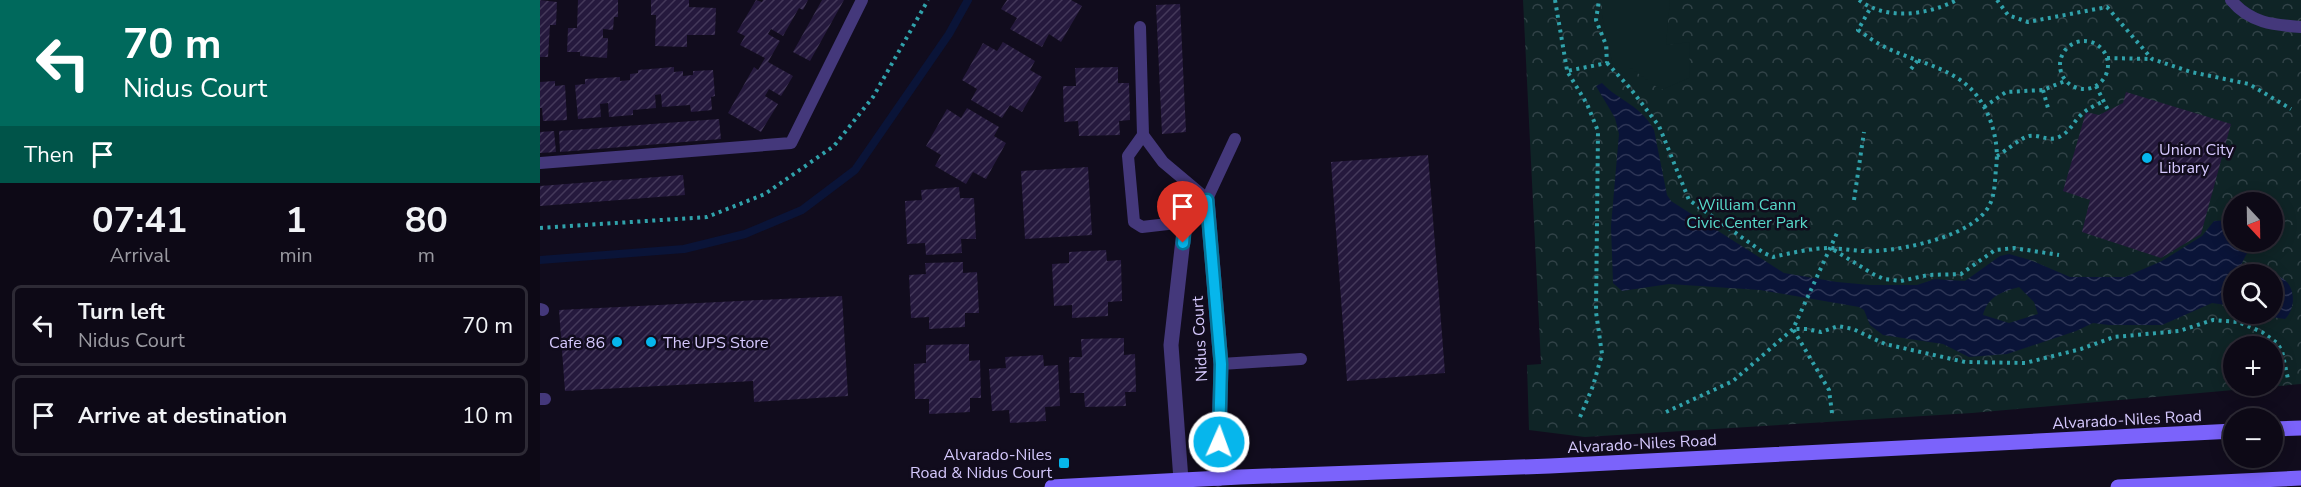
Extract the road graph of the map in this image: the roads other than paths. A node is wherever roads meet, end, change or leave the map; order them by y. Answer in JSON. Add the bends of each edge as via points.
{"nodes":[{"id":1,"x":862,"y":0,"type":"edge"},
{"id":2,"x":2231,"y":0,"type":"edge"},
{"id":3,"x":1140,"y":27,"type":"dead end"},
{"id":4,"x":2301,"y":27,"type":"edge"},
{"id":5,"x":1143,"y":135,"type":"junction"},
{"id":6,"x":1235,"y":140,"type":"dead end"},
{"id":7,"x":540,"y":163,"type":"edge"},
{"id":8,"x":1207,"y":200,"type":"junction"},
{"id":9,"x":1185,"y":222,"type":"junction"},
{"id":10,"x":1301,"y":359,"type":"dead end"},
{"id":11,"x":1221,"y":364,"type":"junction"},
{"id":12,"x":2301,"y":428,"type":"edge"},
{"id":13,"x":2283,"y":429,"type":"edge"},
{"id":14,"x":2223,"y":432,"type":"edge"},
{"id":15,"x":2301,"y":478,"type":"edge"},
{"id":16,"x":1218,"y":479,"type":"junction"},
{"id":17,"x":1180,"y":480,"type":"junction"},
{"id":18,"x":1052,"y":487,"type":"edge"},
{"id":19,"x":2118,"y":487,"type":"edge"}],
"edges":[{"from":1,"to":7,"type":"lane","via":[[791,143]]},
{"from":2,"to":4,"type":"lane","via":[[2249,17],[2279,26]]},
{"from":3,"to":5,"type":"lane"},
{"from":5,"to":8,"type":"lane","via":[[1162,162]]},
{"from":5,"to":9,"type":"lane","via":[[1128,156],[1134,222],[1142,228]]},
{"from":6,"to":8,"type":"lane"},
{"from":8,"to":9,"type":"street"},
{"from":8,"to":11,"type":"street","name":"Nidus Court"},
{"from":9,"to":17,"type":"street","name":"Nidus Court","via":[[1172,345]]},
{"from":10,"to":11,"type":"lane"},
{"from":11,"to":16,"type":"street","name":"Nidus Court"},
{"from":12,"to":13,"type":"main road"},
{"from":14,"to":16,"type":"main road","name":"Alvarado-Niles Road"},
{"from":15,"to":19,"type":"main road"},
{"from":16,"to":17,"type":"main road","name":"Alvarado-Niles Road"},
{"from":17,"to":18,"type":"main road","name":"Alvarado-Niles Road"}]}
